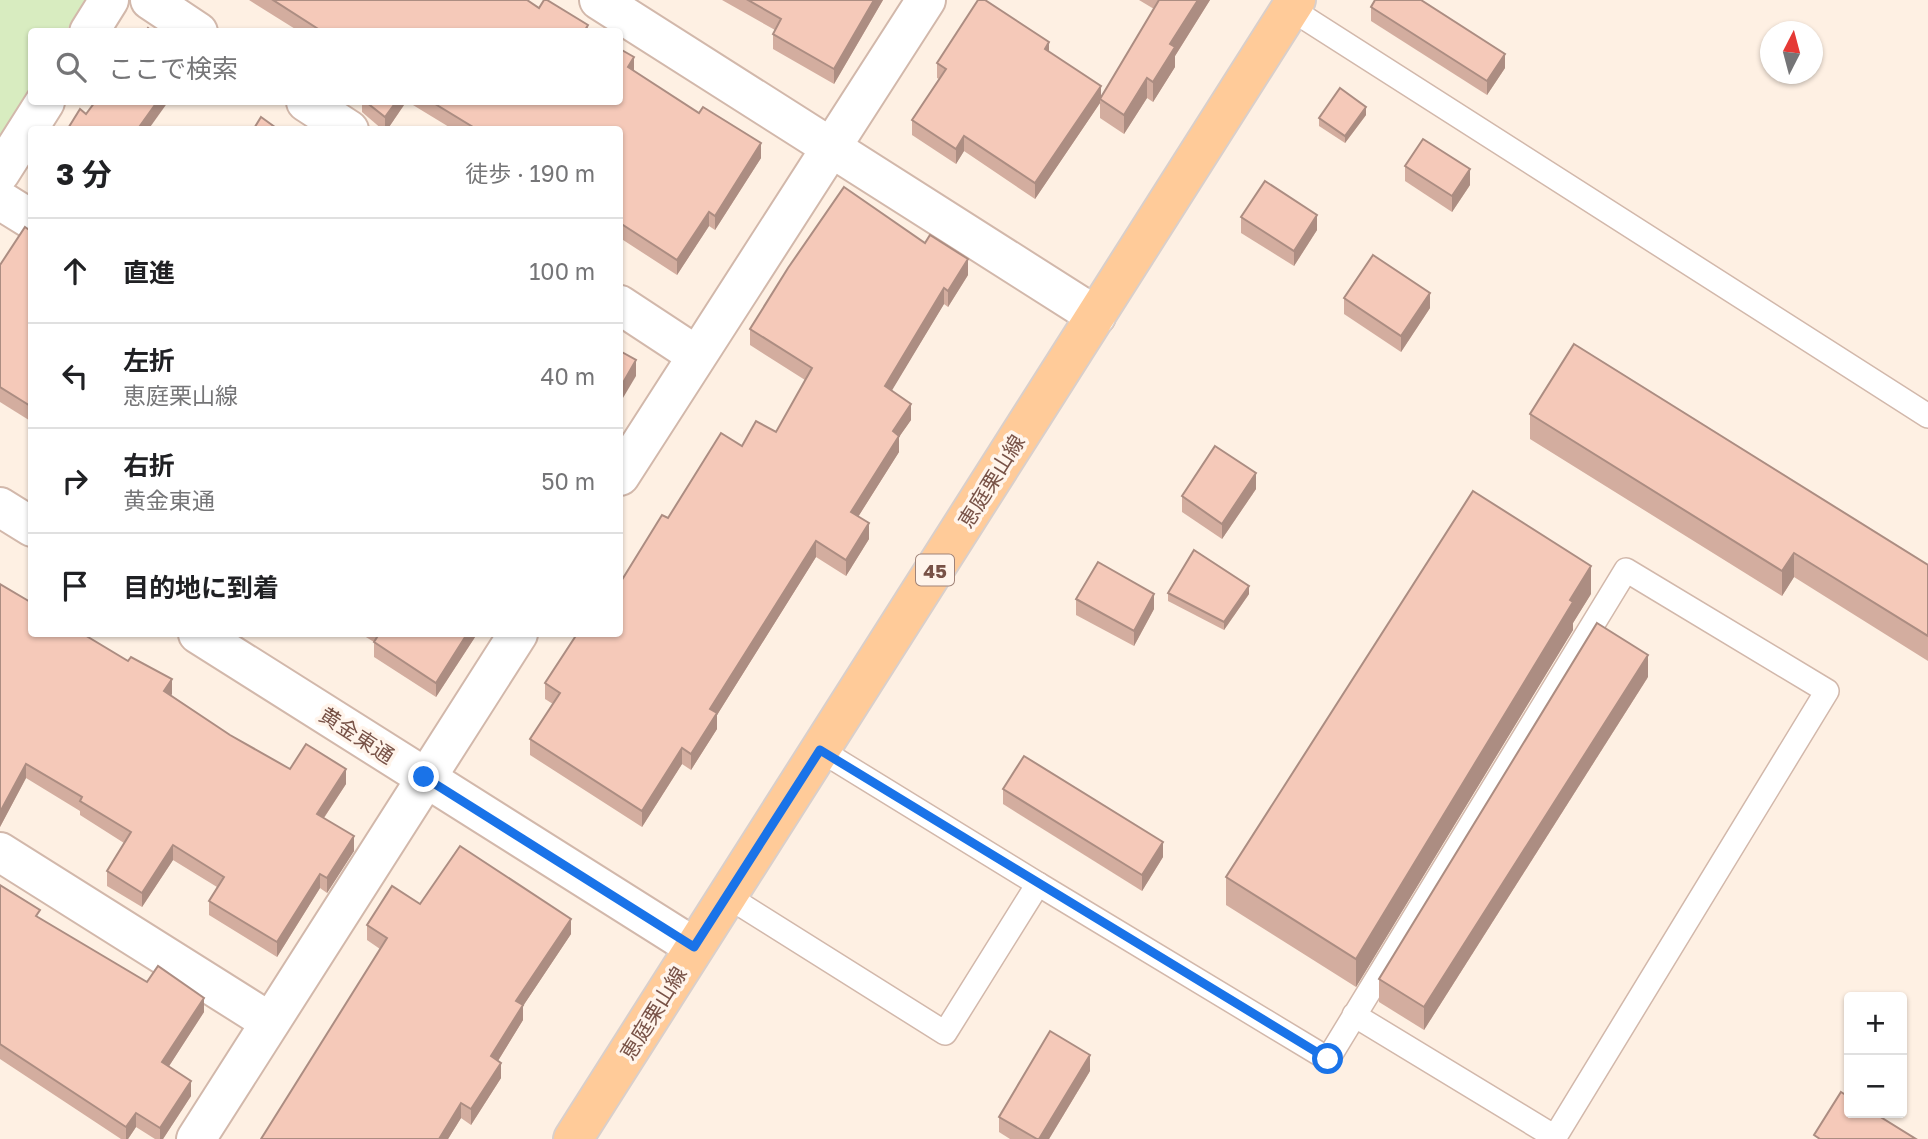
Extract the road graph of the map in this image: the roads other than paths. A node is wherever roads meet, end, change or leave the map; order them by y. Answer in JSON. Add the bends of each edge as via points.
{"nodes":[{"id":1,"x":109,"y":0,"type":"edge"},
{"id":2,"x":150,"y":0,"type":"edge"},
{"id":3,"x":599,"y":0,"type":"edge"},
{"id":4,"x":926,"y":0,"type":"edge"},
{"id":5,"x":1294,"y":4,"type":"edge"},
{"id":6,"x":92,"y":28,"type":"edge"},
{"id":7,"x":192,"y":28,"type":"edge"},
{"id":8,"x":43,"y":105,"type":"edge"},
{"id":9,"x":311,"y":105,"type":"edge"},
{"id":10,"x":30,"y":126,"type":"edge"},
{"id":11,"x":343,"y":126,"type":"edge"},
{"id":12,"x":28,"y":129,"type":"edge"},
{"id":13,"x":833,"y":149,"type":"junction"},
{"id":14,"x":0,"y":173,"type":"edge"},
{"id":15,"x":0,"y":200,"type":"edge"},
{"id":16,"x":28,"y":217,"type":"edge"},
{"id":17,"x":623,"y":307,"type":"edge"},
{"id":18,"x":1096,"y":316,"type":"junction"},
{"id":19,"x":696,"y":355,"type":"junction"},
{"id":20,"x":1928,"y":416,"type":"edge"},
{"id":21,"x":623,"y":471,"type":"edge"},
{"id":22,"x":0,"y":507,"type":"edge"},
{"id":23,"x":28,"y":524,"type":"edge"},
{"id":24,"x":203,"y":637,"type":"edge"},
{"id":25,"x":516,"y":637,"type":"edge"},
{"id":26,"x":820,"y":750,"type":"junction"},
{"id":27,"x":424,"y":777,"type":"junction"},
{"id":28,"x":0,"y":852,"type":"edge"},
{"id":29,"x":1038,"y":884,"type":"junction"},
{"id":30,"x":727,"y":896,"type":"junction"},
{"id":31,"x":694,"y":947,"type":"junction"},
{"id":32,"x":1354,"y":1015,"type":"junction"},
{"id":33,"x":270,"y":1022,"type":"junction"},
{"id":34,"x":196,"y":1139,"type":"edge"},
{"id":35,"x":573,"y":1139,"type":"edge"}],
"edges":[{"from":1,"to":6,"type":"street"},
{"from":2,"to":7,"type":"street"},
{"from":3,"to":13,"type":"street"},
{"from":4,"to":13,"type":"street"},
{"from":5,"to":18,"type":"main road","name":"恵庭栗山線","number":"45"},
{"from":5,"to":20,"type":"lane"},
{"from":8,"to":10,"type":"street"},
{"from":9,"to":11,"type":"street"},
{"from":12,"to":14,"type":"street"},
{"from":13,"to":18,"type":"street"},
{"from":13,"to":19,"type":"street"},
{"from":15,"to":16,"type":"street"},
{"from":17,"to":19,"type":"street"},
{"from":18,"to":26,"type":"main road","name":"恵庭栗山線","number":"45"},
{"from":19,"to":21,"type":"street"},
{"from":22,"to":23,"type":"street"},
{"from":24,"to":27,"type":"street","name":"黄金東通"},
{"from":25,"to":27,"type":"street"},
{"from":26,"to":29,"type":"lane"},
{"from":26,"to":30,"type":"main road","name":"恵庭栗山線","number":"45"},
{"from":27,"to":31,"type":"street","name":"黄金東通"},
{"from":27,"to":33,"type":"street"},
{"from":28,"to":33,"type":"street"},
{"from":29,"to":30,"type":"lane","via":[[945,1032]]},
{"from":29,"to":32,"type":"lane","via":[[1328,1059]]},
{"from":30,"to":31,"type":"main road","name":"恵庭栗山線","number":"45"},
{"from":31,"to":35,"type":"main road","name":"恵庭栗山線","number":"45"},
{"from":32,"to":32,"type":"lane","via":[[1626,570],[1827,691],[1555,1137]]},
{"from":33,"to":34,"type":"street"}]}
